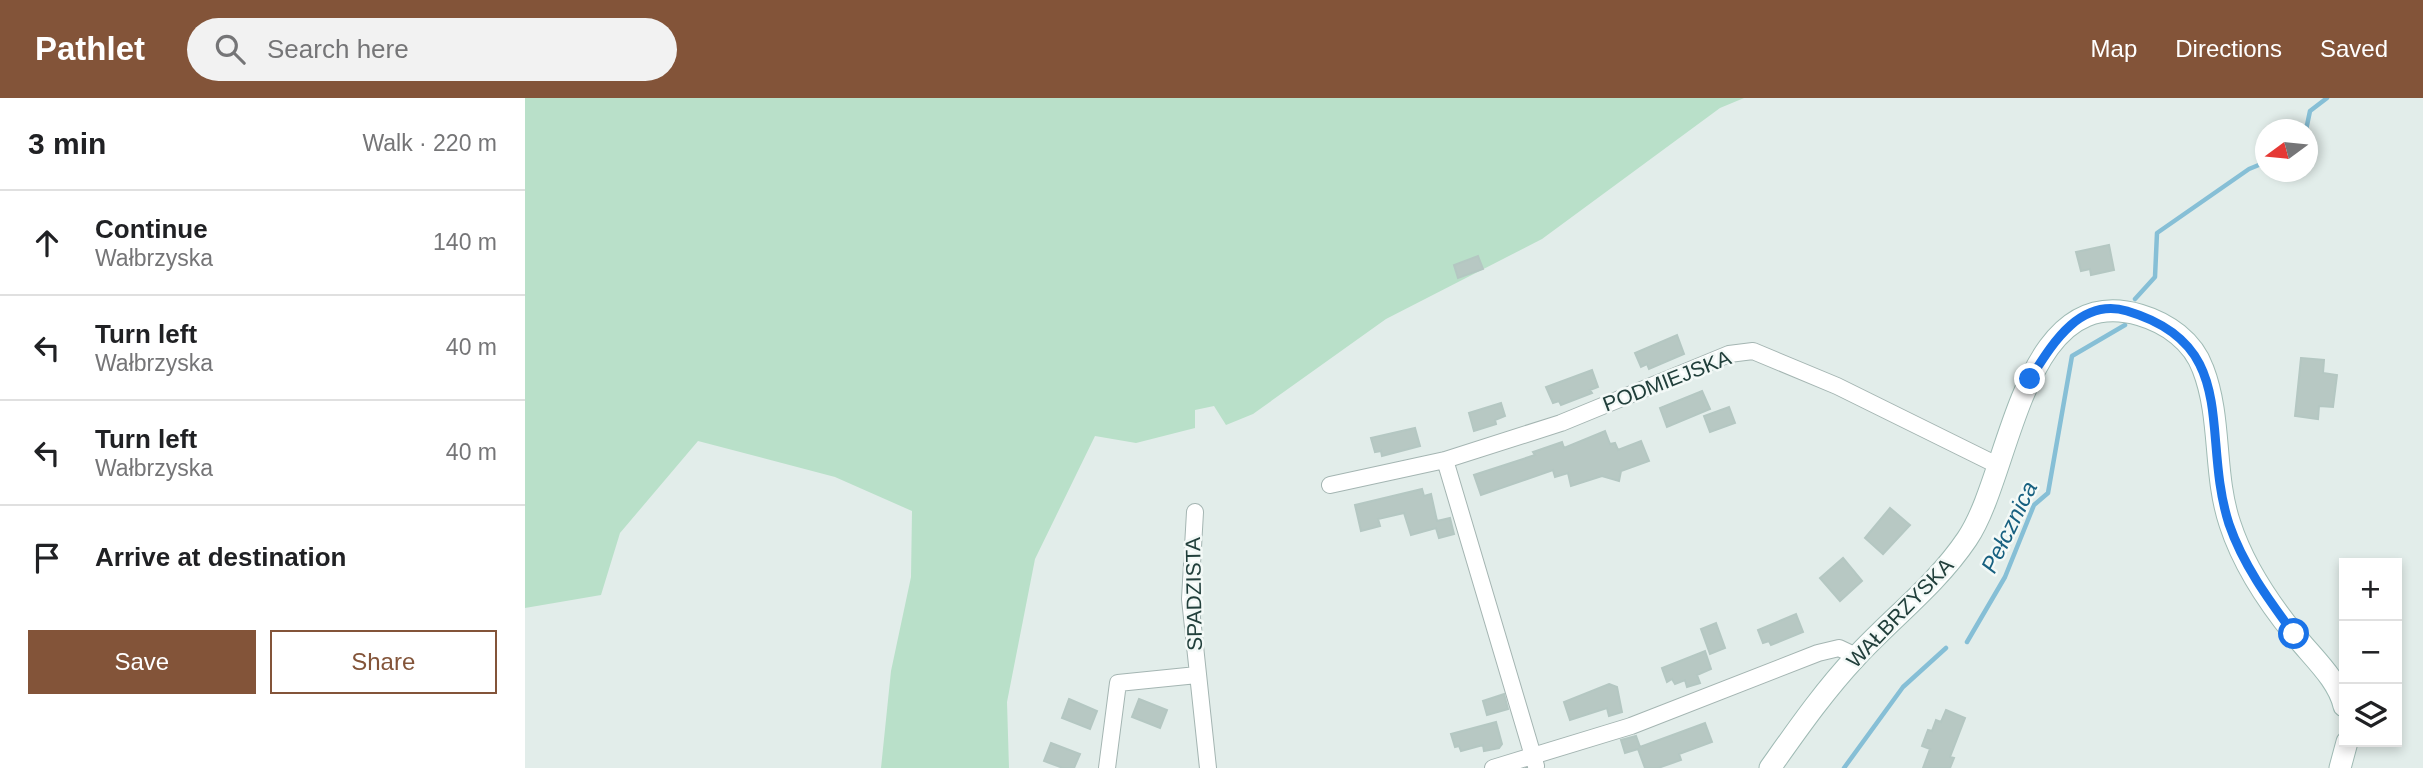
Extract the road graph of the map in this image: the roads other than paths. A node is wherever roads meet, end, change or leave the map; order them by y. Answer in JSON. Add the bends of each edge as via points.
{"nodes":[{"id":1,"x":1445,"y":460,"type":"junction"},
{"id":2,"x":1999,"y":466,"type":"junction"},
{"id":3,"x":1330,"y":485,"type":"dead end"},
{"id":4,"x":1195,"y":512,"type":"dead end"},
{"id":5,"x":1856,"y":656,"type":"junction"},
{"id":6,"x":1197,"y":675,"type":"junction"},
{"id":7,"x":2339,"y":692,"type":"edge"},
{"id":8,"x":2346,"y":747,"type":"edge"},
{"id":9,"x":1535,"y":763,"type":"edge"},
{"id":10,"x":1107,"y":768,"type":"edge"},
{"id":11,"x":1208,"y":768,"type":"edge"},
{"id":12,"x":1493,"y":768,"type":"edge"},
{"id":13,"x":1770,"y":768,"type":"edge"},
{"id":14,"x":2340,"y":768,"type":"edge"}],
"edges":[{"from":1,"to":2,"type":"street","name":"PODMIEJSKA","via":[[1561,423],[1728,354],[1753,351]]},
{"from":1,"to":3,"type":"street","name":"PODMIEJSKA"},
{"from":1,"to":9,"type":"street"},
{"from":2,"to":5,"type":"main road","name":"WAŁBRZYSKA","via":[[1969,536],[1942,573]]},
{"from":2,"to":7,"type":"main road","name":"WAŁBRZYSKA","via":[[2030,379],[2066,328],[2082,317],[2120,309],[2171,329],[2189,345],[2203,369],[2219,480],[2240,550],[2261,589]]},
{"from":4,"to":6,"type":"street","name":"SPADZISTA","via":[[1190,599]]},
{"from":5,"to":9,"type":"street","via":[[1839,648],[1818,653]]},
{"from":5,"to":13,"type":"main road","name":"WAŁBRZYSKA"},
{"from":6,"to":10,"type":"street","name":"SPADZISTA","via":[[1118,683]]},
{"from":6,"to":11,"type":"street","name":"SPADZISTA"},
{"from":8,"to":14,"type":"main road"},
{"from":9,"to":12,"type":"street"}]}
